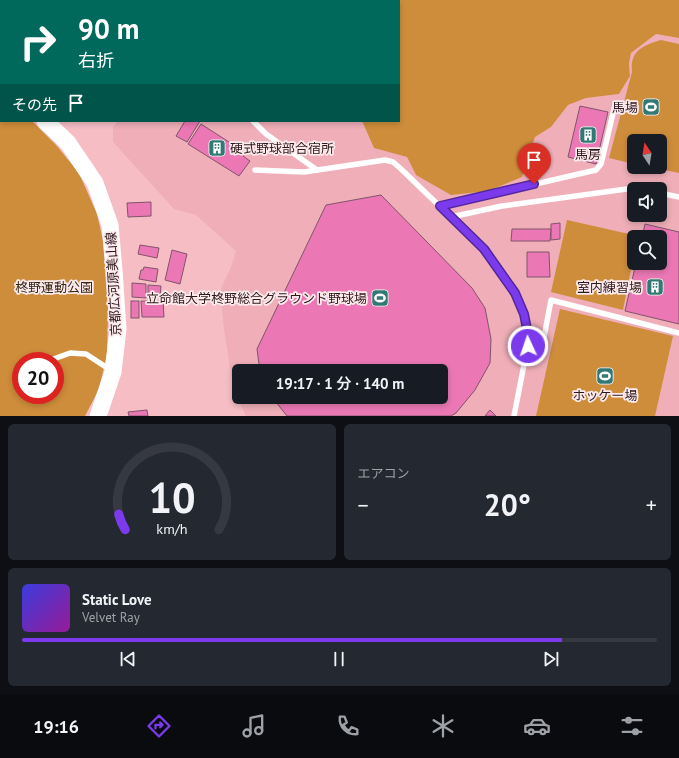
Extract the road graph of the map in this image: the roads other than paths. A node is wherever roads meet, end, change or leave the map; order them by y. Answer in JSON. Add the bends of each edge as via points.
{"nodes":[{"id":1,"x":615,"y":105,"type":"dead end"},
{"id":2,"x":46,"y":122,"type":"edge"},
{"id":3,"x":254,"y":122,"type":"edge"},
{"id":4,"x":255,"y":170,"type":"dead end"},
{"id":5,"x":317,"y":170,"type":"junction"},
{"id":6,"x":627,"y":189,"type":"edge"},
{"id":7,"x":667,"y":194,"type":"edge"},
{"id":8,"x":679,"y":197,"type":"edge"},
{"id":9,"x":440,"y":206,"type":"junction"},
{"id":10,"x":451,"y":217,"type":"junction"},
{"id":11,"x":679,"y":333,"type":"edge"},
{"id":12,"x":528,"y":346,"type":"junction"},
{"id":13,"x":64,"y":356,"type":"edge"},
{"id":14,"x":114,"y":372,"type":"junction"},
{"id":15,"x":98,"y":416,"type":"edge"},
{"id":16,"x":514,"y":416,"type":"edge"}],
"edges":[{"from":1,"to":9,"type":"lane","via":[[601,164],[596,170]]},
{"from":2,"to":14,"type":"main road","name":"京都広河原美山線","via":[[68,143],[95,183],[110,225],[118,329]]},
{"from":3,"to":5,"type":"lane","via":[[266,134]]},
{"from":4,"to":5,"type":"lane"},
{"from":5,"to":9,"type":"lane","via":[[385,160],[393,162]]},
{"from":6,"to":10,"type":"lane","via":[[502,206]]},
{"from":7,"to":8,"type":"lane"},
{"from":9,"to":10,"type":"lane"},
{"from":10,"to":12,"type":"lane","via":[[484,249],[515,293],[524,314]]},
{"from":11,"to":12,"type":"lane","via":[[551,300],[542,348]]},
{"from":12,"to":16,"type":"lane"},
{"from":13,"to":14,"type":"lane","via":[[86,354]]},
{"from":14,"to":15,"type":"main road","name":"京都広河原美山線"}]}
